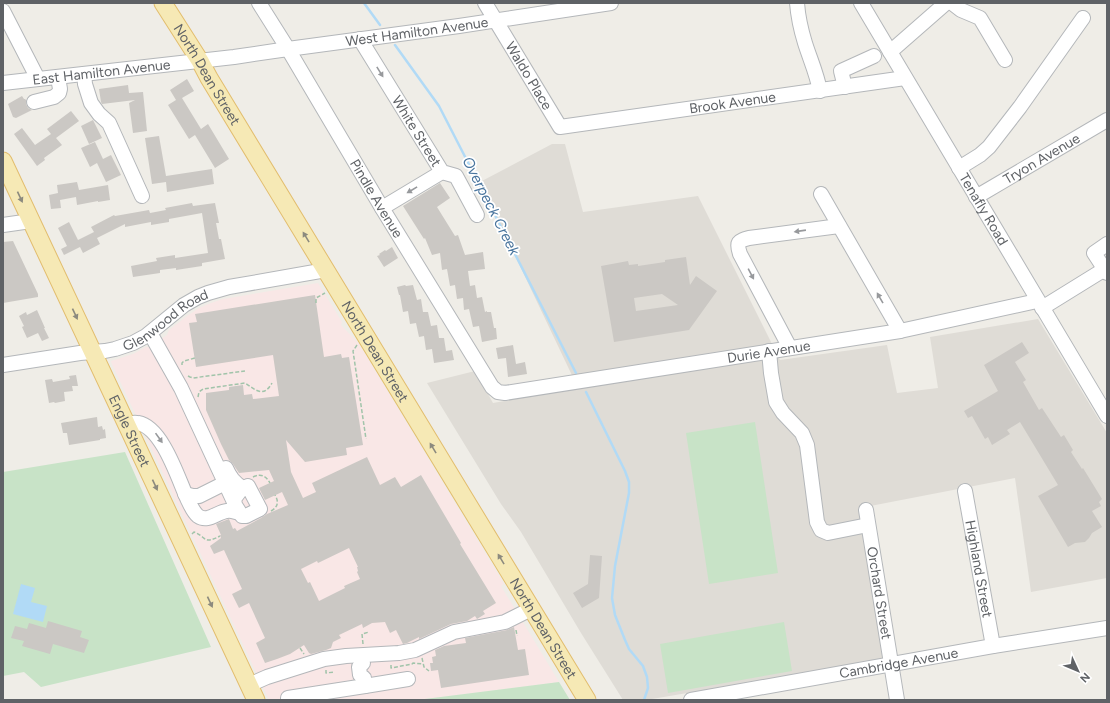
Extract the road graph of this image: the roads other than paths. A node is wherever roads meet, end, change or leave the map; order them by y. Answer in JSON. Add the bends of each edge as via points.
{"nodes":[{"id":1,"x":164,"y":3,"type":"edge"},
{"id":2,"x":259,"y":3,"type":"edge"},
{"id":3,"x":485,"y":3,"type":"edge"},
{"id":4,"x":611,"y":3,"type":"edge"},
{"id":5,"x":797,"y":3,"type":"edge"},
{"id":6,"x":860,"y":3,"type":"edge"},
{"id":7,"x":946,"y":3,"type":"edge"},
{"id":8,"x":952,"y":3,"type":"edge"},
{"id":9,"x":3,"y":11,"type":"edge"},
{"id":10,"x":1083,"y":18,"type":"dead end"},
{"id":11,"x":495,"y":20,"type":"junction"},
{"id":12,"x":360,"y":39,"type":"junction"},
{"id":13,"x":288,"y":49,"type":"junction"},
{"id":14,"x":890,"y":52,"type":"junction"},
{"id":15,"x":874,"y":56,"type":"dead end"},
{"id":16,"x":223,"y":59,"type":"joint"},
{"id":17,"x":1005,"y":60,"type":"dead end"},
{"id":18,"x":200,"y":62,"type":"junction"},
{"id":19,"x":84,"y":74,"type":"junction"},
{"id":20,"x":58,"y":77,"type":"junction"},
{"id":21,"x":905,"y":78,"type":"junction"},
{"id":22,"x":38,"y":79,"type":"junction"},
{"id":23,"x":3,"y":82,"type":"edge"},
{"id":24,"x":845,"y":87,"type":"junction"},
{"id":25,"x":820,"y":91,"type":"junction"},
{"id":26,"x":34,"y":102,"type":"dead end"},
{"id":27,"x":1107,"y":120,"type":"edge"},
{"id":28,"x":560,"y":127,"type":"joint"},
{"id":29,"x":3,"y":161,"type":"edge"},
{"id":30,"x":959,"y":168,"type":"junction"},
{"id":31,"x":442,"y":172,"type":"junction"},
{"id":32,"x":821,"y":194,"type":"dead end"},
{"id":33,"x":142,"y":196,"type":"dead end"},
{"id":34,"x":976,"y":197,"type":"junction"},
{"id":35,"x":382,"y":208,"type":"junction"},
{"id":36,"x":477,"y":216,"type":"dead end"},
{"id":37,"x":31,"y":221,"type":"junction"},
{"id":38,"x":3,"y":225,"type":"edge"},
{"id":39,"x":839,"y":226,"type":"junction"},
{"id":40,"x":1107,"y":244,"type":"edge"},
{"id":41,"x":326,"y":270,"type":"junction"},
{"id":42,"x":1106,"y":271,"type":"edge"},
{"id":43,"x":1040,"y":305,"type":"junction"},
{"id":44,"x":153,"y":331,"type":"junction"},
{"id":45,"x":900,"y":332,"type":"junction"},
{"id":46,"x":790,"y":348,"type":"junction"},
{"id":47,"x":769,"y":351,"type":"junction"},
{"id":48,"x":93,"y":353,"type":"junction"},
{"id":49,"x":3,"y":364,"type":"edge"},
{"id":50,"x":498,"y":392,"type":"joint"},
{"id":51,"x":1107,"y":416,"type":"edge"},
{"id":52,"x":126,"y":424,"type":"junction"},
{"id":53,"x":228,"y":479,"type":"junction"},
{"id":54,"x":246,"y":484,"type":"junction"},
{"id":55,"x":965,"y":491,"type":"dead end"},
{"id":56,"x":186,"y":494,"type":"junction"},
{"id":57,"x":236,"y":507,"type":"junction"},
{"id":58,"x":866,"y":510,"type":"dead end"},
{"id":59,"x":868,"y":525,"type":"junction"},
{"id":60,"x":531,"y":609,"type":"junction"},
{"id":61,"x":1107,"y":628,"type":"edge"},
{"id":62,"x":994,"y":646,"type":"junction"},
{"id":63,"x":362,"y":659,"type":"junction"},
{"id":64,"x":891,"y":664,"type":"junction"},
{"id":65,"x":408,"y":679,"type":"dead end"},
{"id":66,"x":365,"y":682,"type":"junction"},
{"id":67,"x":249,"y":685,"type":"junction"},
{"id":68,"x":288,"y":698,"type":"dead end"},
{"id":69,"x":256,"y":700,"type":"edge"},
{"id":70,"x":587,"y":700,"type":"edge"},
{"id":71,"x":691,"y":700,"type":"edge"},
{"id":72,"x":897,"y":700,"type":"edge"}],
"edges":[{"from":1,"to":18,"type":"main road","name":"North Dean Street"},
{"from":2,"to":13,"type":"street","name":"Pindle Avenue"},
{"from":3,"to":11,"type":"street","name":"Waldo Place"},
{"from":4,"to":11,"type":"street","name":"West Hamilton Avenue"},
{"from":5,"to":25,"type":"street","via":[[804,41]]},
{"from":6,"to":14,"type":"street","name":"Tenafly Road"},
{"from":7,"to":14,"type":"street"},
{"from":8,"to":17,"type":"street","via":[[980,18]]},
{"from":9,"to":22,"type":"street"},
{"from":10,"to":30,"type":"street","via":[[989,147]]},
{"from":11,"to":12,"type":"street","name":"West Hamilton Avenue"},
{"from":11,"to":28,"type":"street","name":"Waldo Place"},
{"from":12,"to":13,"type":"street","name":"West Hamilton Avenue"},
{"from":12,"to":31,"type":"street","name":"White Street","one_way":true},
{"from":13,"to":16,"type":"street","name":"West Hamilton Avenue"},
{"from":13,"to":35,"type":"street","name":"Pindle Avenue"},
{"from":14,"to":21,"type":"street","name":"Tenafly Road"},
{"from":15,"to":24,"type":"street","via":[[840,71]]},
{"from":16,"to":18,"type":"street","name":"East Hamilton Avenue"},
{"from":18,"to":19,"type":"street","name":"East Hamilton Avenue"},
{"from":41,"to":18,"type":"main road","name":"North Dean Street","one_way":true},
{"from":19,"to":20,"type":"street","name":"East Hamilton Avenue"},
{"from":19,"to":33,"type":"street","via":[[84,84],[91,103],[109,123]]},
{"from":20,"to":22,"type":"street","name":"East Hamilton Avenue"},
{"from":20,"to":26,"type":"street","via":[[58,94]]},
{"from":21,"to":24,"type":"street","name":"Brook Avenue"},
{"from":21,"to":30,"type":"street","name":"Tenafly Road"},
{"from":22,"to":23,"type":"street","name":"East Hamilton Avenue"},
{"from":24,"to":25,"type":"street","name":"Brook Avenue"},
{"from":25,"to":28,"type":"street","name":"Brook Avenue"},
{"from":27,"to":34,"type":"street","name":"Tryon Avenue"},
{"from":29,"to":37,"type":"main road","name":"Engle Street","one_way":true},
{"from":30,"to":34,"type":"street","name":"Tenafly Road"},
{"from":31,"to":35,"type":"street","one_way":true},
{"from":31,"to":36,"type":"street","name":"White Street","via":[[456,176]]},
{"from":32,"to":39,"type":"street"},
{"from":34,"to":43,"type":"street","name":"Tenafly Road"},
{"from":35,"to":50,"type":"street","name":"Pindle Avenue","via":[[492,387]]},
{"from":37,"to":38,"type":"street"},
{"from":37,"to":48,"type":"main road","name":"Engle Street","one_way":true},
{"from":45,"to":39,"type":"street","one_way":true},
{"from":39,"to":46,"type":"street","one_way":true,"via":[[749,238],[738,243],[740,254]]},
{"from":40,"to":42,"type":"street","via":[[1094,253]]},
{"from":41,"to":44,"type":"street","name":"Glenwood Road","via":[[213,291],[184,306]]},
{"from":60,"to":41,"type":"main road","name":"North Dean Street","one_way":true},
{"from":42,"to":43,"type":"street","name":"Durie Avenue"},
{"from":43,"to":45,"type":"street","name":"Durie Avenue"},
{"from":43,"to":51,"type":"street","name":"Tenafly Road"},
{"from":44,"to":48,"type":"street","name":"Glenwood Road","via":[[122,347]]},
{"from":44,"to":53,"type":"street","via":[[170,350],[189,386]]},
{"from":45,"to":46,"type":"street","name":"Durie Avenue"},
{"from":46,"to":47,"type":"street","name":"Durie Avenue"},
{"from":47,"to":50,"type":"street","name":"Durie Avenue","via":[[505,393]]},
{"from":47,"to":59,"type":"street","via":[[776,402],[802,433],[807,445],[817,522],[821,530],[828,533]]},
{"from":48,"to":49,"type":"street","name":"Glenwood Road"},
{"from":48,"to":52,"type":"main road","name":"Engle Street"},
{"from":52,"to":56,"type":"street","one_way":true,"via":[[140,423],[154,432],[162,442]]},
{"from":52,"to":67,"type":"main road","name":"Engle Street","one_way":true},
{"from":53,"to":54,"type":"street"},
{"from":53,"to":56,"type":"street","via":[[199,496]]},
{"from":53,"to":57,"type":"street"},
{"from":54,"to":57,"type":"street","via":[[235,496]]},
{"from":54,"to":57,"type":"street","via":[[260,510],[242,516]]},
{"from":55,"to":62,"type":"street","name":"Highland Street"},
{"from":56,"to":57,"type":"street","via":[[194,512],[200,517],[208,518]]},
{"from":58,"to":59,"type":"street","name":"Orchard Street"},
{"from":59,"to":64,"type":"street","name":"Orchard Street"},
{"from":60,"to":63,"type":"street","via":[[505,622],[454,632],[415,650]]},
{"from":60,"to":70,"type":"main road","name":"North Dean Street"},
{"from":61,"to":62,"type":"street","name":"Cambridge Avenue"},
{"from":62,"to":64,"type":"street","name":"Cambridge Avenue"},
{"from":63,"to":66,"type":"street","via":[[367,674]]},
{"from":63,"to":67,"type":"street","via":[[346,656],[324,659]]},
{"from":64,"to":71,"type":"street","name":"Cambridge Avenue"},
{"from":64,"to":72,"type":"street","name":"Orchard Street"},
{"from":65,"to":66,"type":"street"},
{"from":66,"to":68,"type":"street"},
{"from":67,"to":69,"type":"main road","name":"Engle Street"}]}
